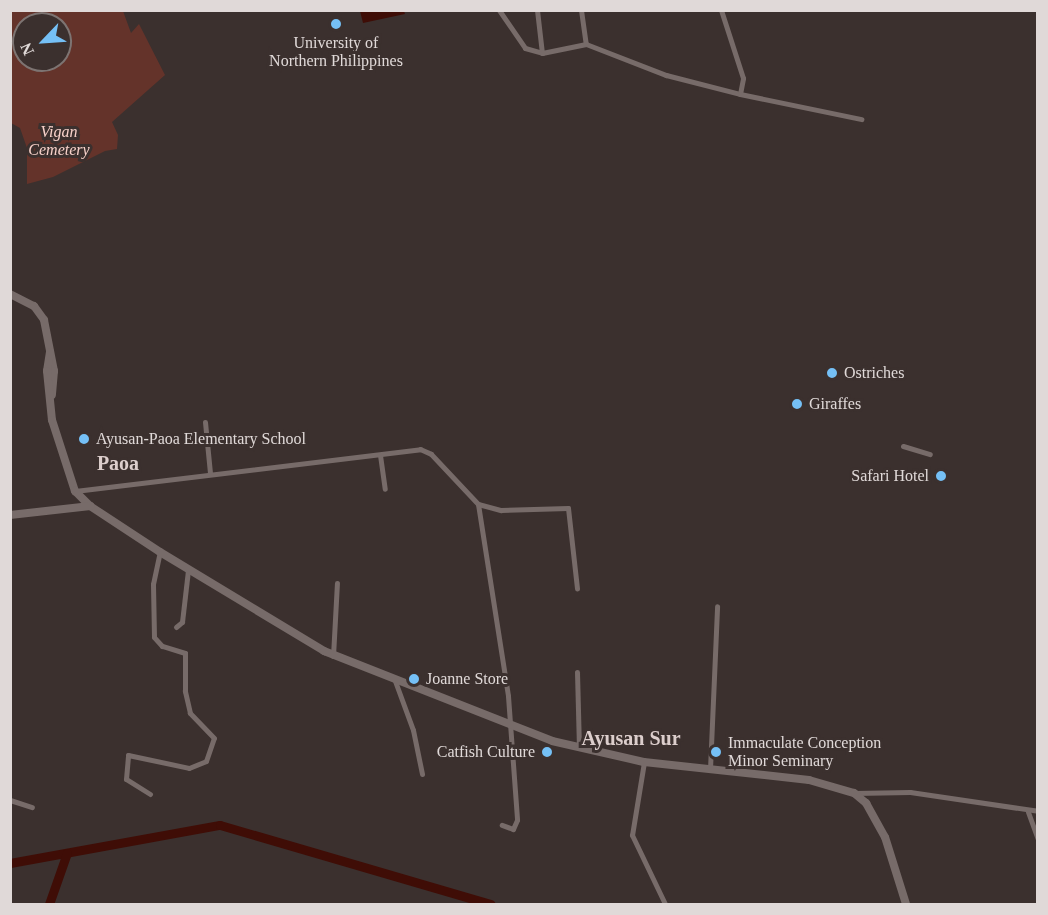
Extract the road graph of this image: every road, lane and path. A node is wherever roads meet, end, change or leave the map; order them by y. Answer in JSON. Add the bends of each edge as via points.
{"nodes":[{"id":1,"x":499,"y":10,"type":"edge"},
{"id":2,"x":537,"y":10,"type":"edge"},
{"id":3,"x":581,"y":10,"type":"edge"},
{"id":4,"x":721,"y":10,"type":"edge"},
{"id":5,"x":586,"y":44,"type":"junction"},
{"id":6,"x":542,"y":53,"type":"junction"},
{"id":7,"x":740,"y":94,"type":"junction"},
{"id":8,"x":861,"y":119,"type":"dead end"},
{"id":9,"x":10,"y":294,"type":"edge"},
{"id":10,"x":205,"y":422,"type":"dead end"},
{"id":11,"x":903,"y":446,"type":"dead end"},
{"id":12,"x":930,"y":454,"type":"dead end"},
{"id":13,"x":380,"y":455,"type":"junction"},
{"id":14,"x":210,"y":473,"type":"junction"},
{"id":15,"x":385,"y":489,"type":"dead end"},
{"id":16,"x":75,"y":491,"type":"junction"},
{"id":17,"x":478,"y":504,"type":"junction"},
{"id":18,"x":90,"y":506,"type":"junction"},
{"id":19,"x":10,"y":515,"type":"edge"},
{"id":20,"x":160,"y":552,"type":"junction"},
{"id":21,"x":188,"y":570,"type":"junction"},
{"id":22,"x":337,"y":583,"type":"dead end"},
{"id":23,"x":577,"y":588,"type":"dead end"},
{"id":24,"x":717,"y":606,"type":"dead end"},
{"id":25,"x":176,"y":627,"type":"dead end"},
{"id":26,"x":333,"y":656,"type":"junction"},
{"id":27,"x":577,"y":672,"type":"dead end"},
{"id":28,"x":395,"y":681,"type":"junction"},
{"id":29,"x":510,"y":725,"type":"junction"},
{"id":30,"x":579,"y":748,"type":"junction"},
{"id":31,"x":644,"y":762,"type":"junction"},
{"id":32,"x":710,"y":769,"type":"junction"},
{"id":33,"x":422,"y":774,"type":"dead end"},
{"id":34,"x":854,"y":793,"type":"junction"},
{"id":35,"x":150,"y":794,"type":"dead end"},
{"id":36,"x":10,"y":800,"type":"edge"},
{"id":37,"x":32,"y":807,"type":"dead end"},
{"id":38,"x":1028,"y":812,"type":"junction"},
{"id":39,"x":1038,"y":812,"type":"edge"},
{"id":40,"x":502,"y":825,"type":"dead end"},
{"id":41,"x":1038,"y":840,"type":"edge"},
{"id":42,"x":665,"y":904,"type":"edge"},
{"id":43,"x":906,"y":904,"type":"edge"}],
"edges":[{"from":1,"to":6,"type":"street","via":[[525,48]]},
{"from":2,"to":6,"type":"street"},
{"from":3,"to":5,"type":"street"},
{"from":4,"to":7,"type":"street","via":[[743,78]]},
{"from":5,"to":6,"type":"street"},
{"from":5,"to":7,"type":"street","via":[[666,75]]},
{"from":7,"to":8,"type":"street"},
{"from":9,"to":16,"type":"street","via":[[40,312],[48,329],[58,445]]},
{"from":10,"to":14,"type":"street"},
{"from":11,"to":12,"type":"street"},
{"from":13,"to":14,"type":"street"},
{"from":13,"to":15,"type":"street"},
{"from":13,"to":17,"type":"street","via":[[411,448],[424,450]]},
{"from":14,"to":16,"type":"street"},
{"from":16,"to":18,"type":"street"},
{"from":17,"to":23,"type":"street","via":[[501,510],[568,508]]},
{"from":17,"to":29,"type":"street"},
{"from":18,"to":19,"type":"street"},
{"from":18,"to":20,"type":"street"},
{"from":20,"to":21,"type":"street"},
{"from":20,"to":35,"type":"street","via":[[153,584],[154,637],[162,646],[185,653],[185,691],[190,713],[214,738],[206,761],[189,768],[128,755],[126,779]]},
{"from":21,"to":25,"type":"street","via":[[182,622]]},
{"from":21,"to":26,"type":"street"},
{"from":22,"to":26,"type":"street"},
{"from":24,"to":32,"type":"street"},
{"from":26,"to":28,"type":"street"},
{"from":27,"to":30,"type":"street"},
{"from":28,"to":29,"type":"street"},
{"from":28,"to":33,"type":"street","via":[[413,730]]},
{"from":29,"to":30,"type":"street"},
{"from":29,"to":40,"type":"street","via":[[517,820],[514,828]]},
{"from":30,"to":31,"type":"street"},
{"from":31,"to":32,"type":"street"},
{"from":31,"to":42,"type":"street","via":[[632,835]]},
{"from":32,"to":34,"type":"street","via":[[809,780]]},
{"from":34,"to":38,"type":"street","via":[[910,792]]},
{"from":34,"to":43,"type":"street","via":[[866,802],[885,837]]},
{"from":36,"to":37,"type":"street"},
{"from":38,"to":39,"type":"street"},
{"from":38,"to":41,"type":"street"}]}
